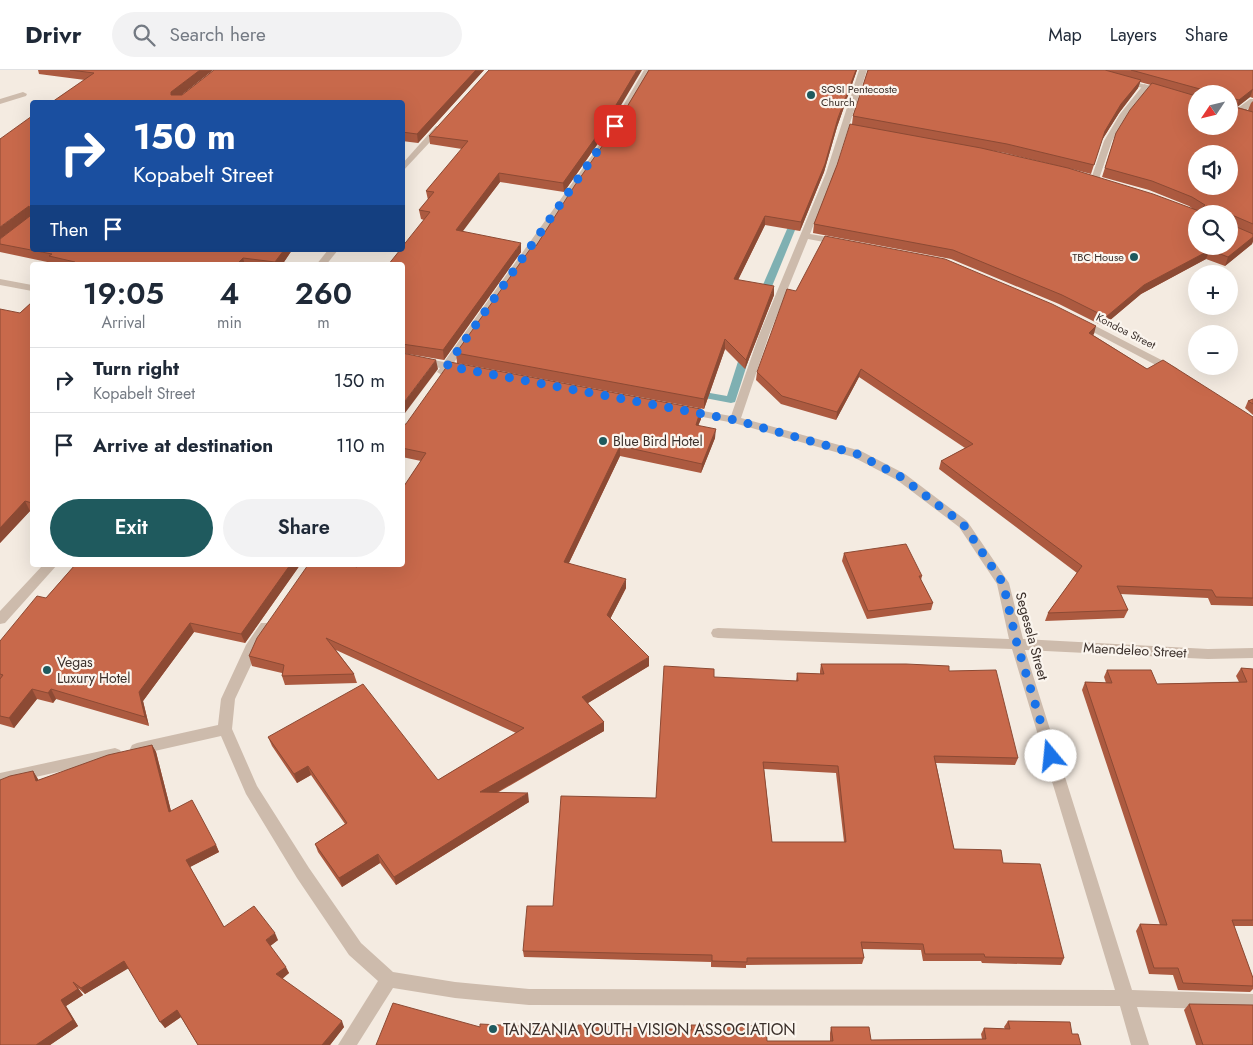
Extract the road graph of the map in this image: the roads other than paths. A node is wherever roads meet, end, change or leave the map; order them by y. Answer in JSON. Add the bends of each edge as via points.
{"nodes":[{"id":1,"x":648,"y":70,"type":"edge"},
{"id":2,"x":863,"y":70,"type":"edge"},
{"id":3,"x":1112,"y":77,"type":"edge"},
{"id":4,"x":1146,"y":86,"type":"junction"},
{"id":5,"x":23,"y":94,"type":"dead end"},
{"id":6,"x":1188,"y":99,"type":"edge"},
{"id":7,"x":1253,"y":101,"type":"edge"},
{"id":8,"x":0,"y":102,"type":"edge"},
{"id":9,"x":1238,"y":112,"type":"edge"},
{"id":10,"x":446,"y":120,"type":"edge"},
{"id":11,"x":405,"y":167,"type":"edge"},
{"id":12,"x":1085,"y":177,"type":"edge"},
{"id":13,"x":1094,"y":179,"type":"junction"},
{"id":14,"x":1104,"y":182,"type":"edge"},
{"id":15,"x":806,"y":236,"type":"junction"},
{"id":16,"x":853,"y":245,"type":"edge"},
{"id":17,"x":331,"y":252,"type":"edge"},
{"id":18,"x":323,"y":262,"type":"edge"},
{"id":19,"x":0,"y":282,"type":"edge"},
{"id":20,"x":30,"y":288,"type":"edge"},
{"id":21,"x":1071,"y":317,"type":"edge"},
{"id":22,"x":405,"y":358,"type":"edge"},
{"id":23,"x":447,"y":366,"type":"junction"},
{"id":24,"x":476,"y":371,"type":"edge"},
{"id":25,"x":1182,"y":375,"type":"edge"},
{"id":26,"x":436,"y":382,"type":"edge"},
{"id":27,"x":677,"y":409,"type":"edge"},
{"id":28,"x":735,"y":420,"type":"junction"},
{"id":29,"x":49,"y":567,"type":"edge"},
{"id":30,"x":276,"y":613,"type":"edge"},
{"id":31,"x":0,"y":619,"type":"edge"},
{"id":32,"x":718,"y":633,"type":"dead end"},
{"id":33,"x":1017,"y":644,"type":"junction"},
{"id":34,"x":1253,"y":654,"type":"edge"},
{"id":35,"x":225,"y":729,"type":"junction"},
{"id":36,"x":0,"y":779,"type":"edge"},
{"id":37,"x":389,"y":979,"type":"junction"},
{"id":38,"x":1126,"y":998,"type":"junction"},
{"id":39,"x":1253,"y":1002,"type":"edge"},
{"id":40,"x":347,"y":1045,"type":"edge"},
{"id":41,"x":1140,"y":1045,"type":"edge"}],
"edges":[{"from":1,"to":23,"type":"street","via":[[607,140]]},
{"from":2,"to":15,"type":"street","via":[[848,128]]},
{"from":3,"to":4,"type":"street"},
{"from":4,"to":6,"type":"street"},
{"from":4,"to":13,"type":"street","via":[[1108,140]]},
{"from":5,"to":8,"type":"street"},
{"from":7,"to":9,"type":"street"},
{"from":10,"to":11,"type":"street"},
{"from":12,"to":13,"type":"street"},
{"from":13,"to":14,"type":"street"},
{"from":15,"to":16,"type":"street"},
{"from":15,"to":28,"type":"street","via":[[764,335]]},
{"from":17,"to":18,"type":"street"},
{"from":19,"to":20,"type":"street"},
{"from":21,"to":25,"type":"street","name":"Kondoa Street"},
{"from":22,"to":23,"type":"street"},
{"from":23,"to":24,"type":"street"},
{"from":23,"to":26,"type":"street"},
{"from":27,"to":28,"type":"street","name":"Segesela Street"},
{"from":28,"to":33,"type":"street","name":"Segesela Street","via":[[857,454],[901,477],[963,524],[1003,583]]},
{"from":29,"to":31,"type":"street"},
{"from":30,"to":35,"type":"street","via":[[253,644],[228,699]]},
{"from":32,"to":33,"type":"street","name":"Maendeleo Street"},
{"from":33,"to":34,"type":"street","name":"Maendeleo Street"},
{"from":33,"to":38,"type":"street","name":"Segesela Street"},
{"from":35,"to":36,"type":"street"},
{"from":35,"to":37,"type":"street","via":[[251,789],[303,874],[354,949]]},
{"from":37,"to":38,"type":"street","via":[[529,997]]},
{"from":37,"to":40,"type":"street"},
{"from":38,"to":39,"type":"street"},
{"from":38,"to":41,"type":"street","name":"Segesela Street"}]}
